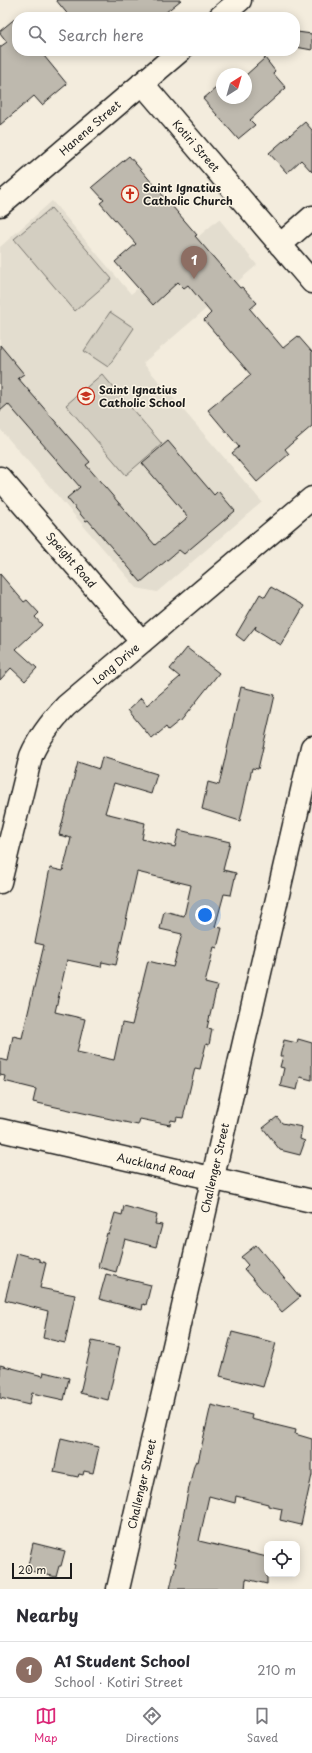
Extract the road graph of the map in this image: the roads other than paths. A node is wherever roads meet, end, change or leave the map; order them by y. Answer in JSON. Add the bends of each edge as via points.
{"nodes":[{"id":1,"x":240,"y":0,"type":"edge"},
{"id":2,"x":226,"y":12,"type":"edge"},
{"id":3,"x":174,"y":56,"type":"edge"},
{"id":4,"x":142,"y":83,"type":"junction"},
{"id":5,"x":0,"y":205,"type":"edge"},
{"id":6,"x":312,"y":217,"type":"edge"},
{"id":7,"x":280,"y":245,"type":"junction"},
{"id":8,"x":312,"y":282,"type":"edge"},
{"id":9,"x":0,"y":478,"type":"edge"},
{"id":10,"x":312,"y":498,"type":"edge"},
{"id":11,"x":142,"y":642,"type":"junction"},
{"id":12,"x":312,"y":747,"type":"edge"},
{"id":13,"x":0,"y":882,"type":"edge"},
{"id":14,"x":0,"y":1130,"type":"edge"},
{"id":15,"x":212,"y":1178,"type":"junction"},
{"id":16,"x":312,"y":1201,"type":"edge"},
{"id":17,"x":118,"y":1589,"type":"edge"}],
"edges":[{"from":1,"to":2,"type":"street"},
{"from":3,"to":4,"type":"street","name":"Hanene Street"},
{"from":4,"to":5,"type":"street","name":"Hanene Street"},
{"from":4,"to":7,"type":"street","name":"Kotiri Street"},
{"from":6,"to":7,"type":"street"},
{"from":7,"to":8,"type":"street","name":"Kotiri Street"},
{"from":9,"to":11,"type":"street","name":"Speight Road"},
{"from":10,"to":11,"type":"street","name":"Long Drive"},
{"from":11,"to":13,"type":"street","name":"Long Drive","via":[[66,706],[35,746]]},
{"from":12,"to":15,"type":"street","name":"Challenger Street"},
{"from":14,"to":15,"type":"street","name":"Auckland Road"},
{"from":15,"to":16,"type":"street","name":"Auckland Road"},
{"from":15,"to":17,"type":"street","name":"Challenger Street"}]}
